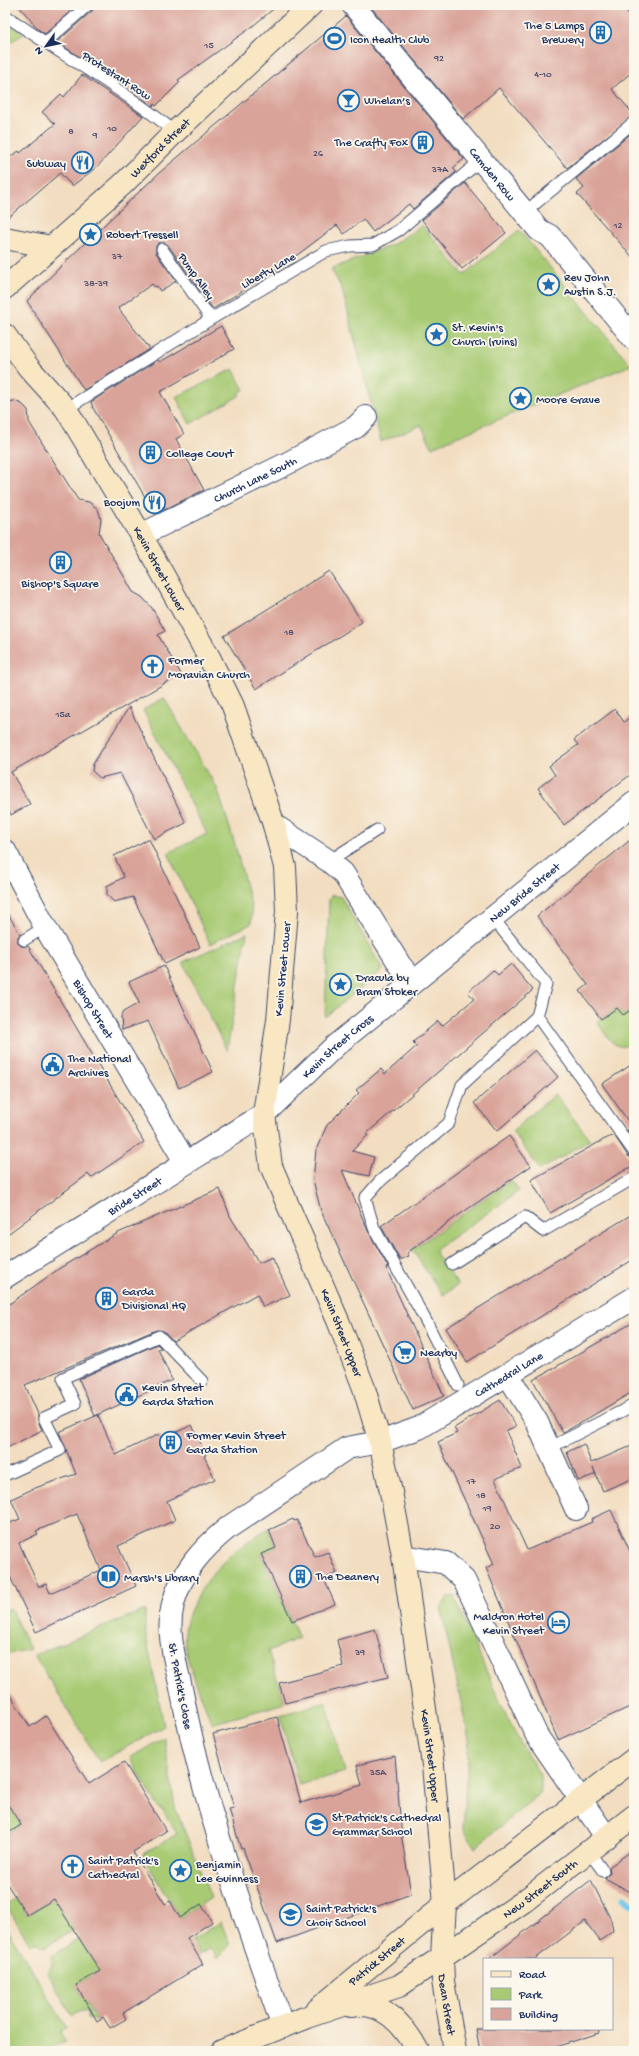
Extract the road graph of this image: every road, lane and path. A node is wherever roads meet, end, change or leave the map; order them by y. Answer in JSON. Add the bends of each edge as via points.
{"nodes":[{"id":1,"x":88,"y":5,"type":"edge"},
{"id":2,"x":311,"y":5,"type":"edge"},
{"id":3,"x":353,"y":5,"type":"edge"},
{"id":4,"x":5,"y":14,"type":"edge"},
{"id":5,"x":45,"y":43,"type":"junction"},
{"id":6,"x":634,"y":122,"type":"edge"},
{"id":7,"x":175,"y":132,"type":"junction"},
{"id":8,"x":481,"y":160,"type":"junction"},
{"id":9,"x":524,"y":213,"type":"junction"},
{"id":10,"x":5,"y":238,"type":"edge"},
{"id":11,"x":51,"y":247,"type":"junction"},
{"id":12,"x":162,"y":249,"type":"dead end"},
{"id":13,"x":5,"y":288,"type":"edge"},
{"id":14,"x":211,"y":318,"type":"junction"},
{"id":15,"x":5,"y":335,"type":"edge"},
{"id":16,"x":634,"y":339,"type":"edge"},
{"id":17,"x":5,"y":363,"type":"edge"},
{"id":18,"x":29,"y":368,"type":"junction"},
{"id":19,"x":66,"y":409,"type":"junction"},
{"id":20,"x":366,"y":417,"type":"dead end"},
{"id":21,"x":141,"y":535,"type":"junction"},
{"id":22,"x":634,"y":803,"type":"edge"},
{"id":23,"x":274,"y":825,"type":"junction"},
{"id":24,"x":377,"y":830,"type":"dead end"},
{"id":25,"x":5,"y":851,"type":"edge"},
{"id":26,"x":329,"y":861,"type":"junction"},
{"id":27,"x":492,"y":917,"type":"junction"},
{"id":28,"x":45,"y":928,"type":"junction"},
{"id":29,"x":24,"y":940,"type":"dead end"},
{"id":30,"x":413,"y":981,"type":"junction"},
{"id":31,"x":536,"y":1016,"type":"junction"},
{"id":32,"x":264,"y":1114,"type":"junction"},
{"id":33,"x":631,"y":1140,"type":"edge"},
{"id":34,"x":634,"y":1152,"type":"edge"},
{"id":35,"x":186,"y":1163,"type":"junction"},
{"id":36,"x":634,"y":1178,"type":"edge"},
{"id":37,"x":452,"y":1264,"type":"dead end"},
{"id":38,"x":5,"y":1276,"type":"edge"},
{"id":39,"x":634,"y":1298,"type":"edge"},
{"id":40,"x":508,"y":1375,"type":"junction"},
{"id":41,"x":202,"y":1381,"type":"dead end"},
{"id":42,"x":458,"y":1385,"type":"dead end"},
{"id":43,"x":634,"y":1405,"type":"edge"},
{"id":44,"x":380,"y":1442,"type":"junction"},
{"id":45,"x":549,"y":1448,"type":"junction"},
{"id":46,"x":5,"y":1475,"type":"edge"},
{"id":47,"x":576,"y":1509,"type":"dead end"},
{"id":48,"x":403,"y":1556,"type":"junction"},
{"id":49,"x":634,"y":1759,"type":"edge"},
{"id":50,"x":581,"y":1798,"type":"junction"},
{"id":51,"x":634,"y":1816,"type":"edge"},
{"id":52,"x":607,"y":1838,"type":"junction"},
{"id":53,"x":589,"y":1852,"type":"junction"},
{"id":54,"x":603,"y":1871,"type":"dead end"},
{"id":55,"x":445,"y":1904,"type":"junction"},
{"id":56,"x":442,"y":1957,"type":"junction"},
{"id":57,"x":307,"y":2017,"type":"junction"},
{"id":58,"x":283,"y":2027,"type":"junction"},
{"id":59,"x":222,"y":2051,"type":"edge"},
{"id":60,"x":418,"y":2051,"type":"edge"},
{"id":61,"x":455,"y":2051,"type":"edge"}],
"edges":[{"from":1,"to":5,"type":"lane"},
{"from":2,"to":7,"type":"main road","name":"Wexford Street"},
{"from":3,"to":8,"type":"street","name":"Camden Row"},
{"from":4,"to":5,"type":"lane","name":"Protestant Row"},
{"from":5,"to":7,"type":"lane","name":"Protestant Row","via":[[157,117]]},
{"from":6,"to":9,"type":"lane"},
{"from":7,"to":11,"type":"main road","name":"Wexford Street","via":[[123,184]]},
{"from":8,"to":9,"type":"street","name":"Camden Row"},
{"from":8,"to":14,"type":"lane","name":"Liberty Lane","via":[[399,230],[373,245],[326,251]]},
{"from":9,"to":16,"type":"street","name":"Camden Row","via":[[539,230],[550,236]]},
{"from":10,"to":11,"type":"main road"},
{"from":11,"to":13,"type":"main road","name":"Wexford Street"},
{"from":12,"to":14,"type":"lane","name":"Pump Alley"},
{"from":14,"to":19,"type":"lane","name":"Liberty Lane"},
{"from":15,"to":18,"type":"main road","name":"Kevin Street Lower"},
{"from":17,"to":18,"type":"main road"},
{"from":18,"to":19,"type":"main road","name":"Kevin Street Lower"},
{"from":19,"to":21,"type":"main road","name":"Kevin Street Lower"},
{"from":20,"to":21,"type":"street","name":"Church Lane South","via":[[356,427],[286,464]]},
{"from":21,"to":23,"type":"main road","name":"Kevin Street Lower","via":[[210,659],[233,706]]},
{"from":22,"to":27,"type":"street","name":"New Bride Street"},
{"from":23,"to":26,"type":"street"},
{"from":23,"to":32,"type":"main road","name":"Kevin Street Lower","via":[[285,867],[287,911],[278,1020]]},
{"from":24,"to":26,"type":"lane"},
{"from":25,"to":28,"type":"street","name":"Bishop Street"},
{"from":26,"to":30,"type":"street","via":[[343,873],[400,965]]},
{"from":27,"to":30,"type":"street","name":"New Bride Street"},
{"from":27,"to":31,"type":"lane","via":[[546,984]]},
{"from":28,"to":29,"type":"lane"},
{"from":28,"to":35,"type":"street","name":"Bishop Street"},
{"from":30,"to":32,"type":"street","name":"Kevin Street Cross","via":[[336,1046]]},
{"from":31,"to":33,"type":"lane"},
{"from":31,"to":42,"type":"lane","via":[[462,1085],[449,1123],[379,1182],[365,1198],[374,1228]]},
{"from":32,"to":35,"type":"street","name":"Bride Street"},
{"from":32,"to":44,"type":"main road","name":"Kevin Street Upper","via":[[271,1166],[339,1323],[364,1388]]},
{"from":33,"to":34,"type":"lane"},
{"from":35,"to":38,"type":"street","name":"Bride Street"},
{"from":36,"to":37,"type":"lane","via":[[543,1231],[525,1217]]},
{"from":39,"to":40,"type":"street","name":"Cathedral Lane"},
{"from":40,"to":44,"type":"street","name":"Cathedral Lane","via":[[419,1428]]},
{"from":40,"to":45,"type":"street","via":[[537,1422]]},
{"from":41,"to":46,"type":"lane","via":[[159,1336],[63,1378],[74,1404],[44,1418],[60,1450]]},
{"from":43,"to":45,"type":"lane"},
{"from":44,"to":48,"type":"main road","name":"Kevin Street Upper"},
{"from":44,"to":58,"type":"street","name":"St. Patrick's Close","via":[[347,1448],[229,1527],[208,1545],[182,1578],[173,1605],[170,1632],[203,1789]]},
{"from":45,"to":47,"type":"street"},
{"from":48,"to":50,"type":"street","via":[[446,1564],[464,1580],[537,1736]]},
{"from":48,"to":55,"type":"main road","name":"Kevin Street Upper","via":[[433,1765]]},
{"from":49,"to":50,"type":"main road"},
{"from":50,"to":52,"type":"street"},
{"from":50,"to":55,"type":"main road"},
{"from":51,"to":52,"type":"main road","name":"New Street South"},
{"from":52,"to":53,"type":"main road","name":"New Street South"},
{"from":53,"to":54,"type":"lane"},
{"from":53,"to":56,"type":"main road","name":"New Street South"},
{"from":55,"to":56,"type":"main road","name":"Kevin Street Upper"},
{"from":55,"to":57,"type":"main road","name":"Patrick Street"},
{"from":56,"to":57,"type":"main road","name":"Patrick Street","via":[[399,1986]]},
{"from":56,"to":61,"type":"main road","name":"Dean Street","via":[[443,1981]]},
{"from":57,"to":58,"type":"main road","name":"Patrick Street"},
{"from":57,"to":60,"type":"main road","via":[[358,2004],[382,2009],[406,2030]]},
{"from":58,"to":59,"type":"main road","name":"Patrick Street"}]}
